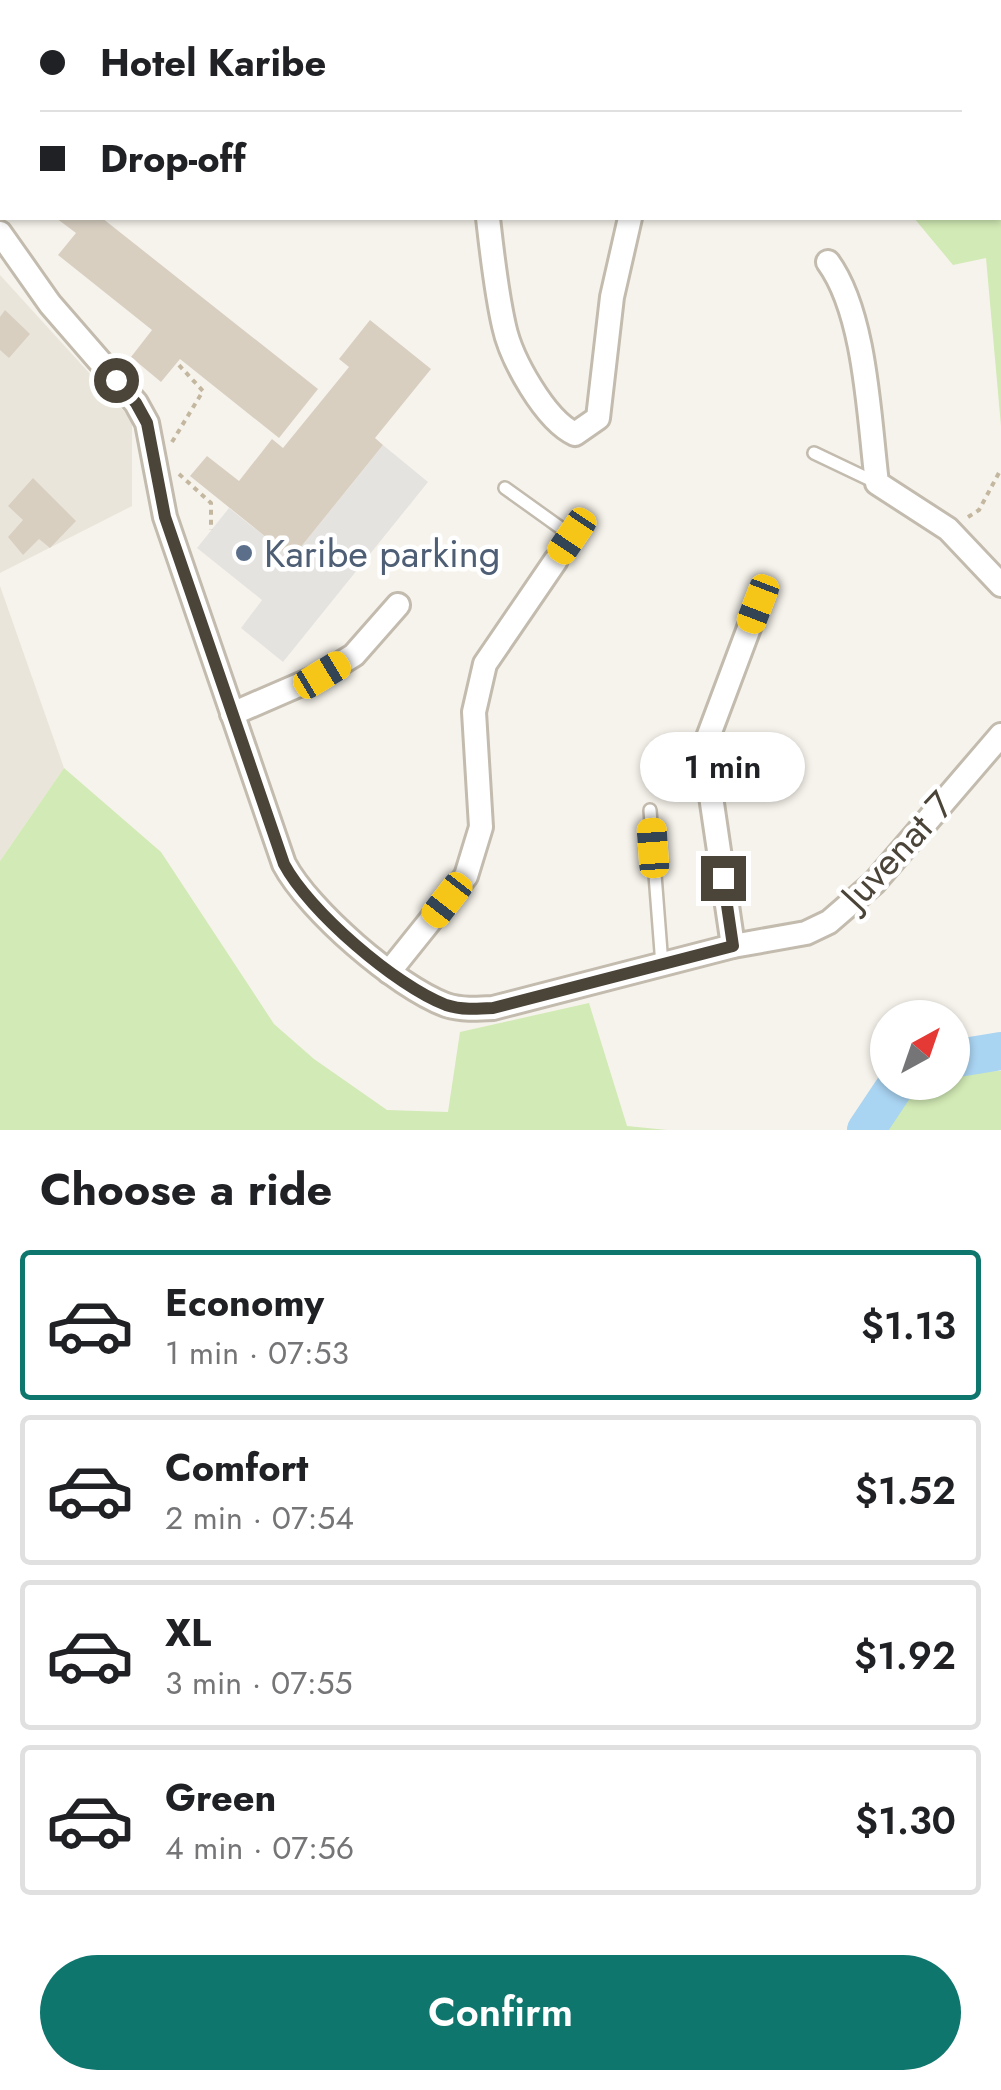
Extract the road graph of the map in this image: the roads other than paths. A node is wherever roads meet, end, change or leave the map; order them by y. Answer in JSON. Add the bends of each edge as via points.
{"nodes":[{"id":1,"x":488,"y":220,"type":"edge"},
{"id":2,"x":630,"y":220,"type":"edge"},
{"id":3,"x":0,"y":233,"type":"edge"},
{"id":4,"x":828,"y":262,"type":"dead end"},
{"id":5,"x":814,"y":453,"type":"dead end"},
{"id":6,"x":878,"y":483,"type":"junction"},
{"id":7,"x":505,"y":488,"type":"dead end"},
{"id":8,"x":556,"y":560,"type":"joint"},
{"id":9,"x":1001,"y":586,"type":"edge"},
{"id":10,"x":758,"y":604,"type":"dead end"},
{"id":11,"x":398,"y":605,"type":"dead end"},
{"id":12,"x":232,"y":714,"type":"junction"},
{"id":13,"x":1001,"y":735,"type":"edge"},
{"id":14,"x":650,"y":810,"type":"dead end"},
{"id":15,"x":733,"y":946,"type":"junction"},
{"id":16,"x":662,"y":965,"type":"junction"},
{"id":17,"x":389,"y":972,"type":"junction"}],
"edges":[{"from":1,"to":2,"type":"street","via":[[504,330],[535,395],[560,427],[576,434],[598,418],[612,297]]},
{"from":3,"to":12,"type":"street","name":"Juvenat 7","via":[[147,423],[165,517]]},
{"from":4,"to":6,"type":"street","via":[[855,319]]},
{"from":5,"to":6,"type":"lane"},
{"from":6,"to":9,"type":"street","via":[[948,529]]},
{"from":7,"to":8,"type":"lane","via":[[572,536]]},
{"from":8,"to":17,"type":"street","via":[[485,664],[474,712],[481,827],[466,876]]},
{"from":10,"to":15,"type":"street","via":[[707,740]]},
{"from":11,"to":12,"type":"street","via":[[354,656]]},
{"from":12,"to":17,"type":"street","name":"Juvenat 7","via":[[296,888]]},
{"from":13,"to":15,"type":"street","name":"Juvenat 7","via":[[874,884],[828,922],[806,933]]},
{"from":14,"to":16,"type":"lane"},
{"from":15,"to":16,"type":"street","name":"Juvenat 7"},
{"from":16,"to":17,"type":"street","name":"Juvenat 7","via":[[468,1009],[446,1005]]}]}
